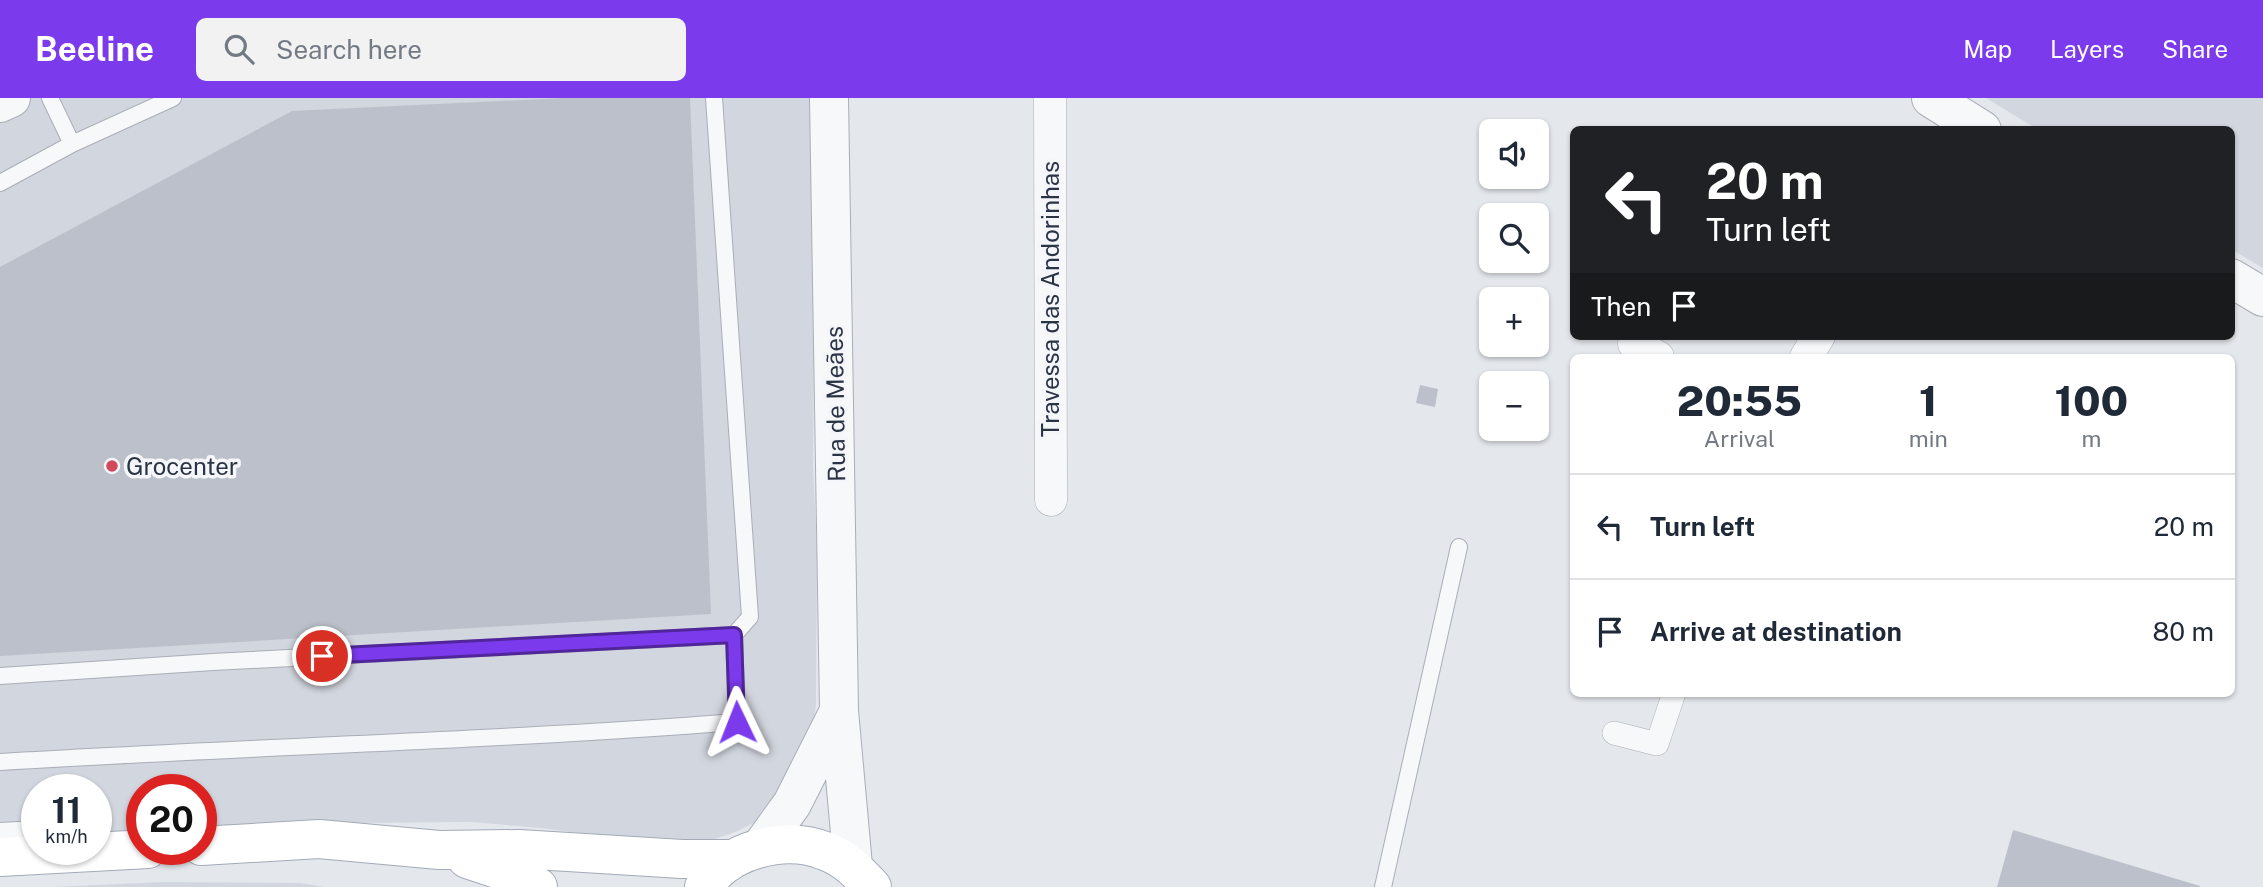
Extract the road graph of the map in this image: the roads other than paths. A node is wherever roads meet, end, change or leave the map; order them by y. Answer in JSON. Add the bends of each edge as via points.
{"nodes":[{"id":1,"x":11,"y":98,"type":"edge"},
{"id":2,"x":50,"y":98,"type":"edge"},
{"id":3,"x":173,"y":98,"type":"edge"},
{"id":4,"x":714,"y":98,"type":"edge"},
{"id":5,"x":829,"y":98,"type":"edge"},
{"id":6,"x":1050,"y":98,"type":"edge"},
{"id":7,"x":0,"y":103,"type":"edge"},
{"id":8,"x":72,"y":144,"type":"junction"},
{"id":9,"x":0,"y":183,"type":"edge"},
{"id":10,"x":2235,"y":280,"type":"edge"},
{"id":11,"x":2263,"y":297,"type":"edge"},
{"id":12,"x":1634,"y":340,"type":"edge"},
{"id":13,"x":1652,"y":354,"type":"edge"},
{"id":14,"x":1051,"y":500,"type":"dead end"},
{"id":15,"x":1459,"y":547,"type":"dead end"},
{"id":16,"x":734,"y":635,"type":"junction"},
{"id":17,"x":0,"y":676,"type":"edge"},
{"id":18,"x":1673,"y":697,"type":"edge"},
{"id":19,"x":839,"y":711,"type":"junction"},
{"id":20,"x":1614,"y":733,"type":"dead end"},
{"id":21,"x":0,"y":762,"type":"edge"},
{"id":22,"x":21,"y":830,"type":"edge"},
{"id":23,"x":0,"y":831,"type":"edge"},
{"id":24,"x":217,"y":845,"type":"edge"},
{"id":25,"x":439,"y":850,"type":"junction"},
{"id":26,"x":747,"y":853,"type":"junction"},
{"id":27,"x":21,"y":855,"type":"edge"},
{"id":28,"x":0,"y":857,"type":"edge"},
{"id":29,"x":862,"y":877,"type":"edge"},
{"id":30,"x":538,"y":887,"type":"edge"},
{"id":31,"x":704,"y":887,"type":"edge"},
{"id":32,"x":1383,"y":887,"type":"edge"}],
"edges":[{"from":1,"to":7,"type":"street"},
{"from":2,"to":8,"type":"lane"},
{"from":3,"to":8,"type":"lane"},
{"from":4,"to":16,"type":"lane","via":[[750,617]]},
{"from":5,"to":19,"type":"street","name":"Rua de Meães"},
{"from":6,"to":14,"type":"street","name":"Travessa das Andorinhas"},
{"from":8,"to":9,"type":"lane"},
{"from":10,"to":11,"type":"street"},
{"from":12,"to":13,"type":"street"},
{"from":15,"to":32,"type":"lane"},
{"from":16,"to":17,"type":"lane"},
{"from":16,"to":21,"type":"lane","via":[[737,722],[456,741]]},
{"from":18,"to":20,"type":"street","via":[[1657,744]]},
{"from":19,"to":26,"type":"street","name":"Rua de Meães","via":[[792,804]]},
{"from":19,"to":29,"type":"street","name":"Rua de Meães"},
{"from":22,"to":23,"type":"lane"},
{"from":24,"to":25,"type":"main road","via":[[319,839]]},
{"from":25,"to":26,"type":"main road","via":[[519,849],[682,859]]},
{"from":25,"to":30,"type":"main road"},
{"from":26,"to":29,"type":"main road","via":[[793,844],[825,850]]},
{"from":26,"to":31,"type":"main road"},
{"from":27,"to":28,"type":"main road"}]}
